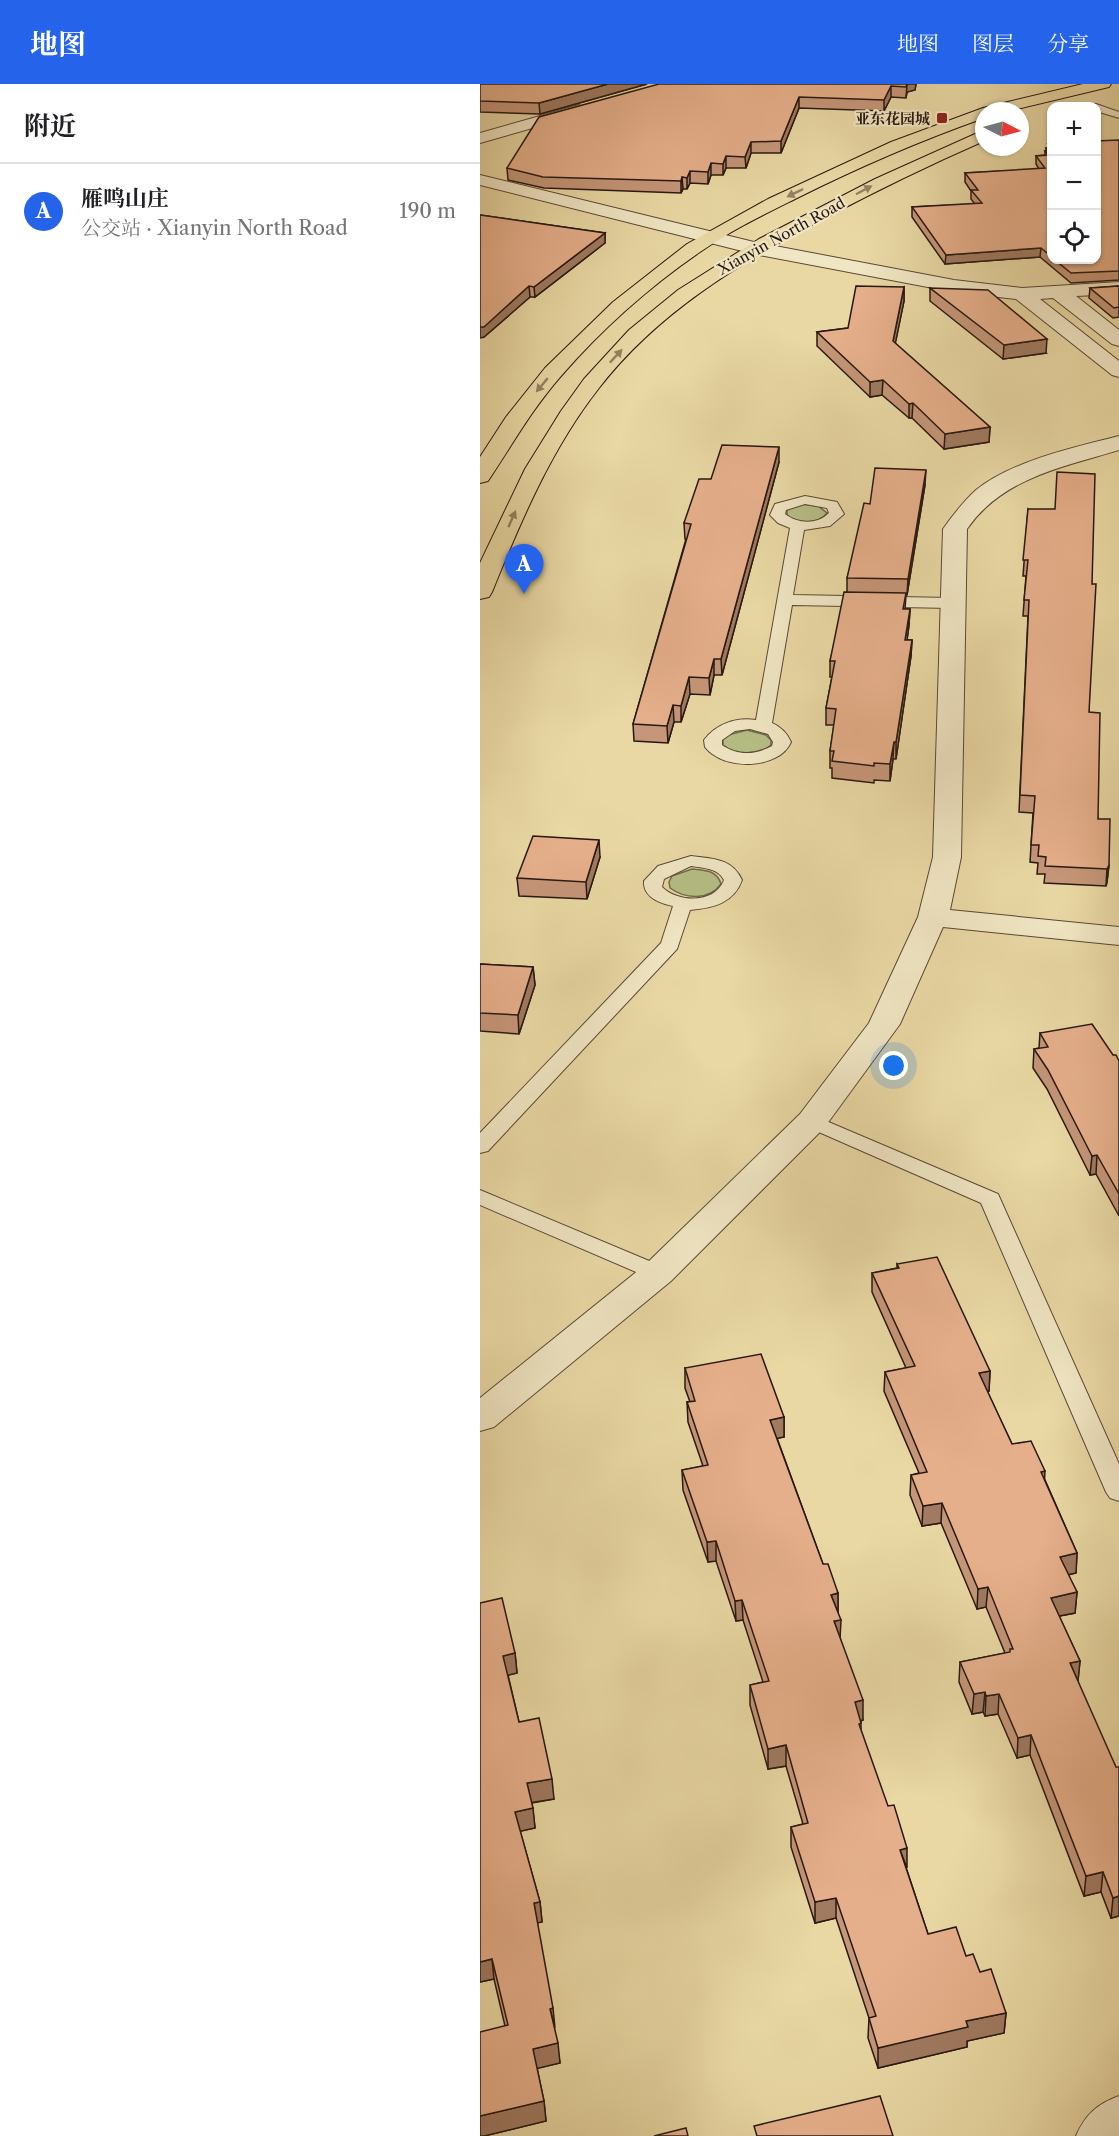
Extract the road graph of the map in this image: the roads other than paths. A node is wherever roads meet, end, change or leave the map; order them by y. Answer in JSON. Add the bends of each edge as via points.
{"nodes":[{"id":1,"x":1119,"y":97,"type":"edge"},
{"id":2,"x":1093,"y":101,"type":"edge"},
{"id":3,"x":593,"y":106,"type":"edge"},
{"id":4,"x":1119,"y":106,"type":"edge"},
{"id":5,"x":1029,"y":107,"type":"edge"},
{"id":6,"x":1047,"y":113,"type":"edge"},
{"id":7,"x":1119,"y":115,"type":"edge"},
{"id":8,"x":975,"y":116,"type":"edge"},
{"id":9,"x":1029,"y":119,"type":"edge"},
{"id":10,"x":480,"y":138,"type":"edge"},
{"id":11,"x":975,"y":139,"type":"edge"},
{"id":12,"x":480,"y":180,"type":"edge"},
{"id":13,"x":709,"y":238,"type":"junction"},
{"id":14,"x":754,"y":248,"type":"junction"},
{"id":15,"x":1119,"y":288,"type":"edge"},
{"id":16,"x":1058,"y":292,"type":"junction"},
{"id":17,"x":1022,"y":294,"type":"junction"},
{"id":18,"x":1119,"y":340,"type":"edge"},
{"id":19,"x":1119,"y":371,"type":"edge"},
{"id":20,"x":1119,"y":443,"type":"edge"},
{"id":21,"x":480,"y":476,"type":"edge"},
{"id":22,"x":798,"y":525,"type":"dead end"},
{"id":23,"x":480,"y":592,"type":"edge"},
{"id":24,"x":785,"y":600,"type":"junction"},
{"id":25,"x":952,"y":603,"type":"junction"},
{"id":26,"x":763,"y":726,"type":"dead end"},
{"id":27,"x":683,"y":903,"type":"dead end"},
{"id":28,"x":933,"y":917,"type":"junction"},
{"id":29,"x":1119,"y":936,"type":"edge"},
{"id":30,"x":812,"y":1121,"type":"junction"},
{"id":31,"x":480,"y":1146,"type":"edge"},
{"id":32,"x":480,"y":1197,"type":"edge"},
{"id":33,"x":658,"y":1273,"type":"junction"},
{"id":34,"x":480,"y":1418,"type":"edge"},
{"id":35,"x":1119,"y":1492,"type":"edge"},
{"id":36,"x":1119,"y":2119,"type":"edge"},
{"id":37,"x":1101,"y":2136,"type":"edge"}],
"edges":[{"from":1,"to":2,"type":"main road"},
{"from":2,"to":4,"type":"lane"},
{"from":2,"to":5,"type":"main road"},
{"from":2,"to":7,"type":"lane"},
{"from":3,"to":10,"type":"street"},
{"from":6,"to":9,"type":"main road"},
{"from":8,"to":13,"type":"main road","name":"Xianyin North Road","one_way":true,"via":[[856,163]]},
{"from":14,"to":11,"type":"main road","name":"Xianyin North Road","one_way":true,"via":[[899,172]]},
{"from":12,"to":13,"type":"street"},
{"from":13,"to":14,"type":"street"},
{"from":13,"to":21,"type":"main road","name":"Xianyin North Road","one_way":true,"via":[[623,303],[570,352],[526,404]]},
{"from":14,"to":17,"type":"street","via":[[954,286]]},
{"from":23,"to":14,"type":"main road","name":"Xianyin North Road","one_way":true,"via":[[536,465],[587,390],[614,357],[658,315]]},
{"from":15,"to":16,"type":"street"},
{"from":16,"to":17,"type":"street"},
{"from":16,"to":18,"type":"street"},
{"from":17,"to":19,"type":"street"},
{"from":20,"to":25,"type":"street","via":[[1015,476],[970,506],[955,529]]},
{"from":22,"to":24,"type":"lane"},
{"from":24,"to":25,"type":"lane"},
{"from":24,"to":26,"type":"lane"},
{"from":25,"to":28,"type":"street","via":[[947,857]]},
{"from":27,"to":31,"type":"lane","via":[[670,945]]},
{"from":28,"to":29,"type":"street"},
{"from":28,"to":30,"type":"street","via":[[884,1024]]},
{"from":30,"to":33,"type":"street"},
{"from":30,"to":35,"type":"lane","via":[[990,1199]]},
{"from":32,"to":33,"type":"lane"},
{"from":33,"to":34,"type":"street"},
{"from":36,"to":37,"type":"street"}]}
